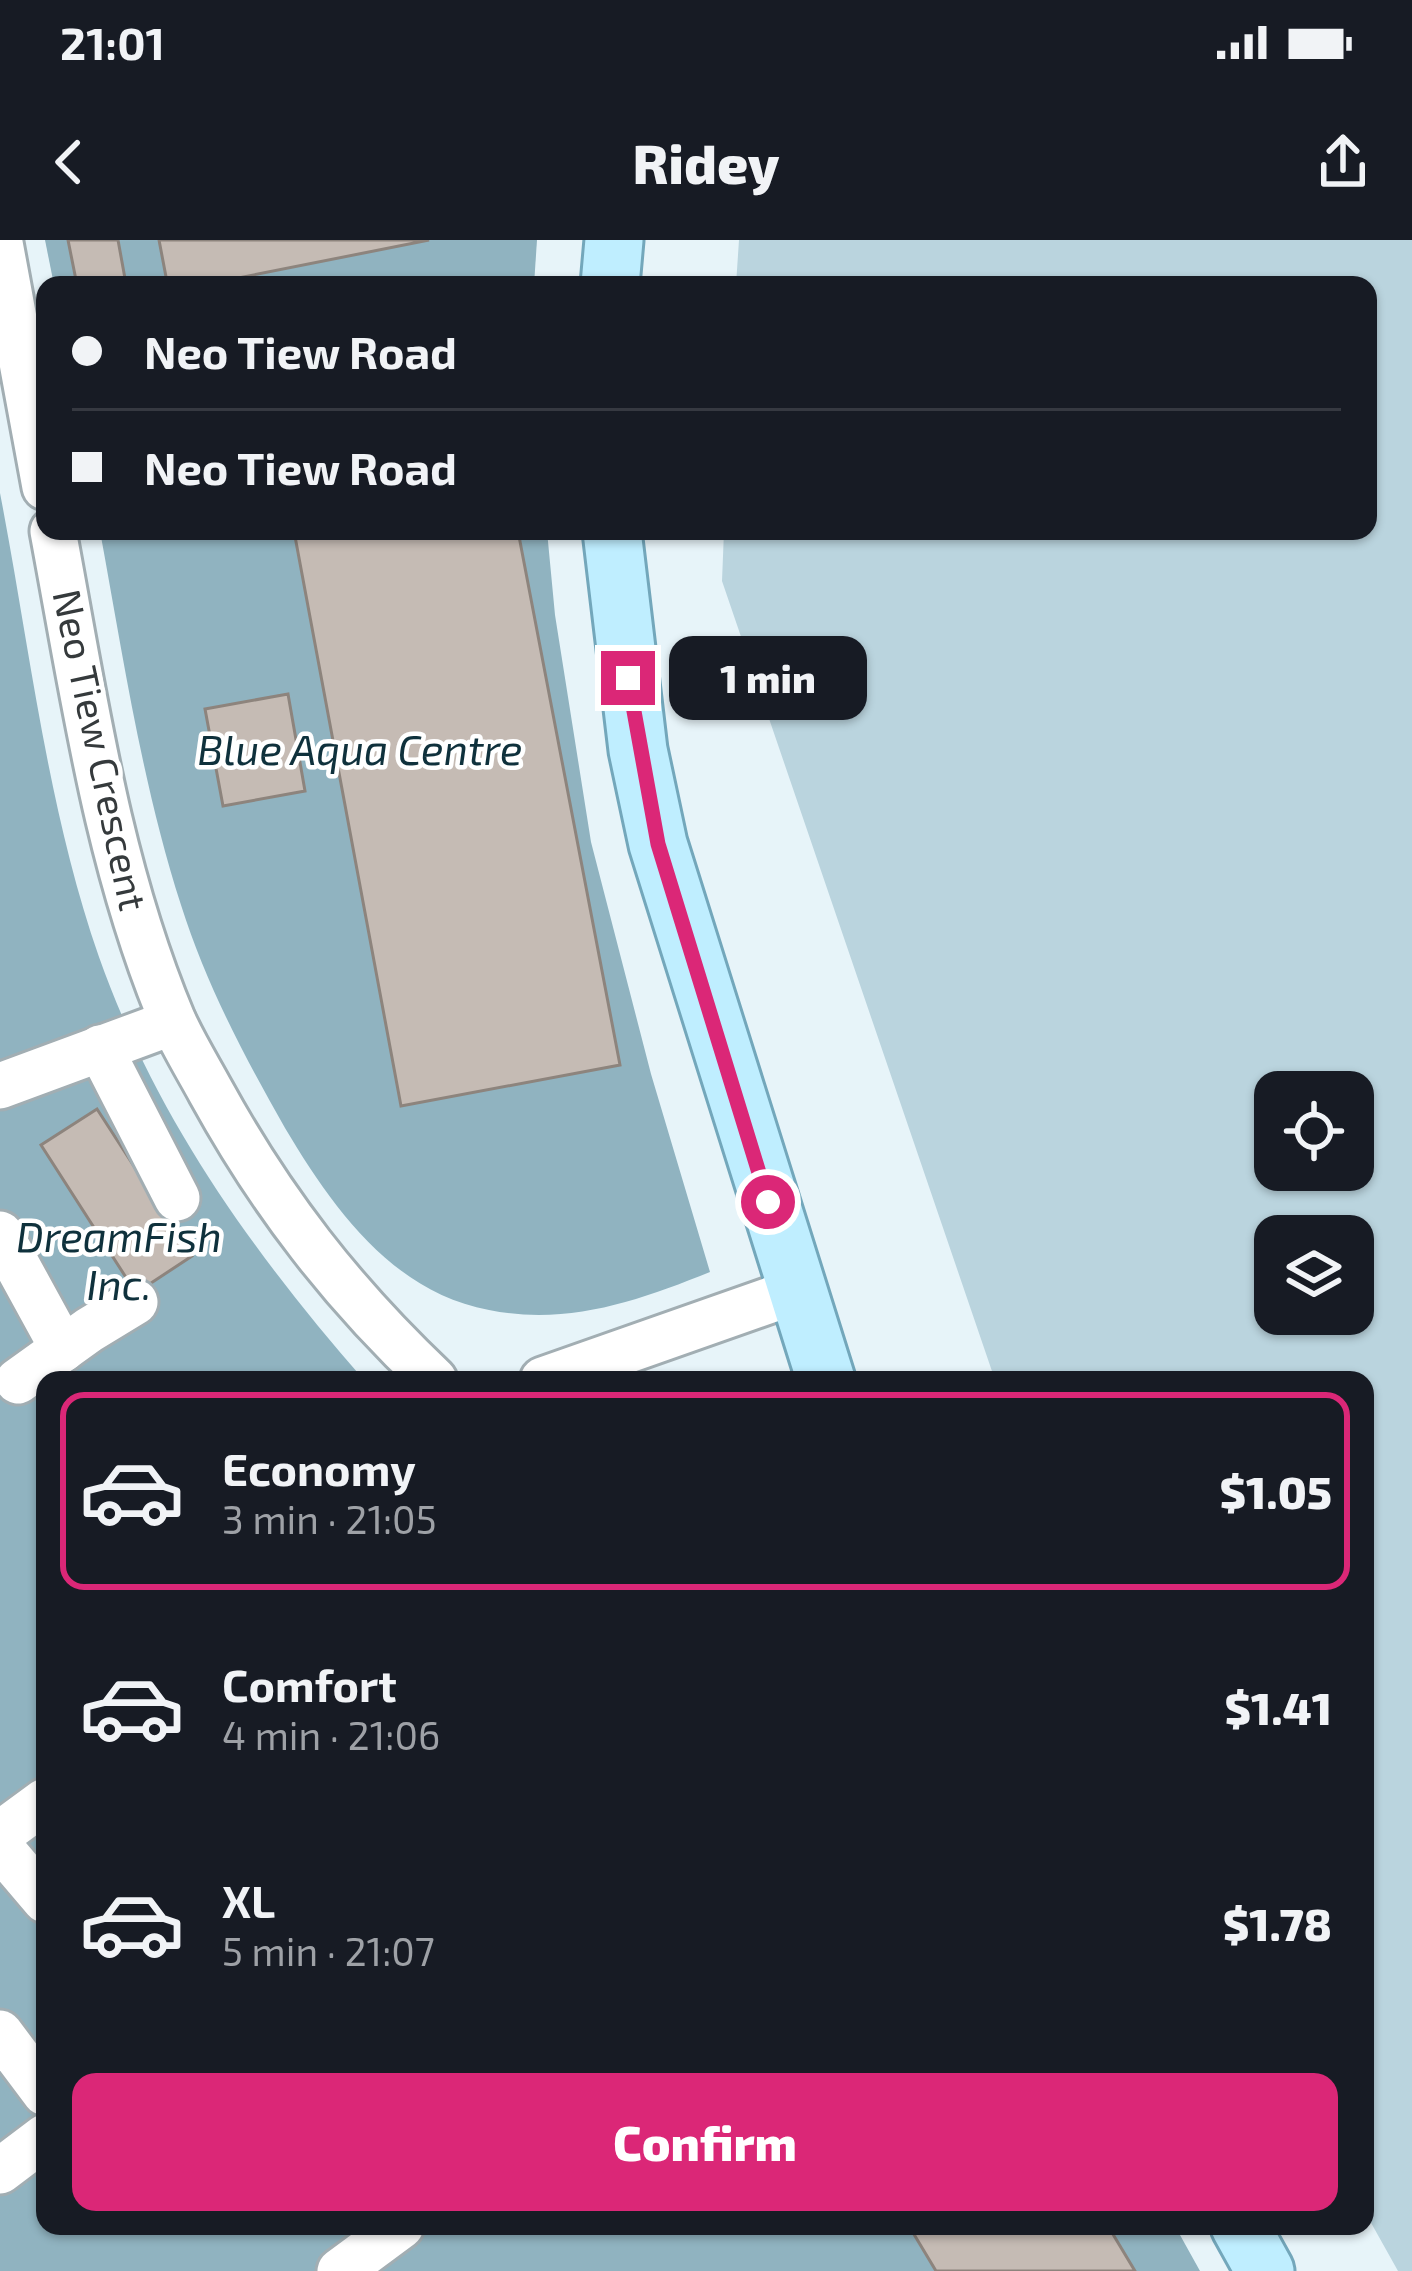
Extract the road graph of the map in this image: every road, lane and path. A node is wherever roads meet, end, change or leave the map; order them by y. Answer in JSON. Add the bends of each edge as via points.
{"nodes":[{"id":1,"x":614,"y":240,"type":"edge"},
{"id":2,"x":0,"y":243,"type":"edge"},
{"id":3,"x":611,"y":276,"type":"edge"},
{"id":4,"x":36,"y":438,"type":"edge"},
{"id":5,"x":55,"y":540,"type":"edge"},
{"id":6,"x":613,"y":540,"type":"edge"},
{"id":7,"x":173,"y":1022,"type":"junction"},
{"id":8,"x":100,"y":1048,"type":"junction"},
{"id":9,"x":0,"y":1086,"type":"edge"},
{"id":10,"x":177,"y":1198,"type":"dead end"},
{"id":11,"x":0,"y":1234,"type":"edge"},
{"id":12,"x":796,"y":1291,"type":"junction"},
{"id":13,"x":135,"y":1303,"type":"dead end"},
{"id":14,"x":63,"y":1348,"type":"junction"},
{"id":15,"x":425,"y":1371,"type":"edge"},
{"id":16,"x":569,"y":1371,"type":"edge"},
{"id":17,"x":823,"y":1371,"type":"edge"},
{"id":18,"x":18,"y":1381,"type":"dead end"},
{"id":19,"x":36,"y":1808,"type":"edge"},
{"id":20,"x":0,"y":1834,"type":"edge"},
{"id":21,"x":0,"y":1847,"type":"edge"},
{"id":22,"x":36,"y":1889,"type":"edge"},
{"id":23,"x":0,"y":2033,"type":"edge"},
{"id":24,"x":36,"y":2080,"type":"edge"},
{"id":25,"x":36,"y":2145,"type":"edge"},
{"id":26,"x":0,"y":2171,"type":"edge"},
{"id":27,"x":389,"y":2235,"type":"edge"},
{"id":28,"x":1245,"y":2235,"type":"edge"},
{"id":29,"x":340,"y":2271,"type":"edge"},
{"id":30,"x":1265,"y":2271,"type":"edge"}],
"edges":[{"from":1,"to":3,"type":"main road"},
{"from":2,"to":4,"type":"street"},
{"from":5,"to":7,"type":"street","name":"Neo Tiew Crescent","via":[[104,805]]},
{"from":6,"to":12,"type":"main road","via":[[638,750],[658,844]]},
{"from":7,"to":8,"type":"street"},
{"from":7,"to":15,"type":"street","name":"Neo Tiew Crescent","via":[[289,1220]]},
{"from":8,"to":9,"type":"street"},
{"from":8,"to":10,"type":"street"},
{"from":11,"to":14,"type":"street"},
{"from":12,"to":16,"type":"street"},
{"from":12,"to":17,"type":"main road"},
{"from":13,"to":14,"type":"street"},
{"from":14,"to":18,"type":"street"},
{"from":19,"to":20,"type":"street"},
{"from":21,"to":22,"type":"street"},
{"from":23,"to":24,"type":"street"},
{"from":25,"to":26,"type":"street"},
{"from":27,"to":29,"type":"street"},
{"from":28,"to":30,"type":"main road"}]}
